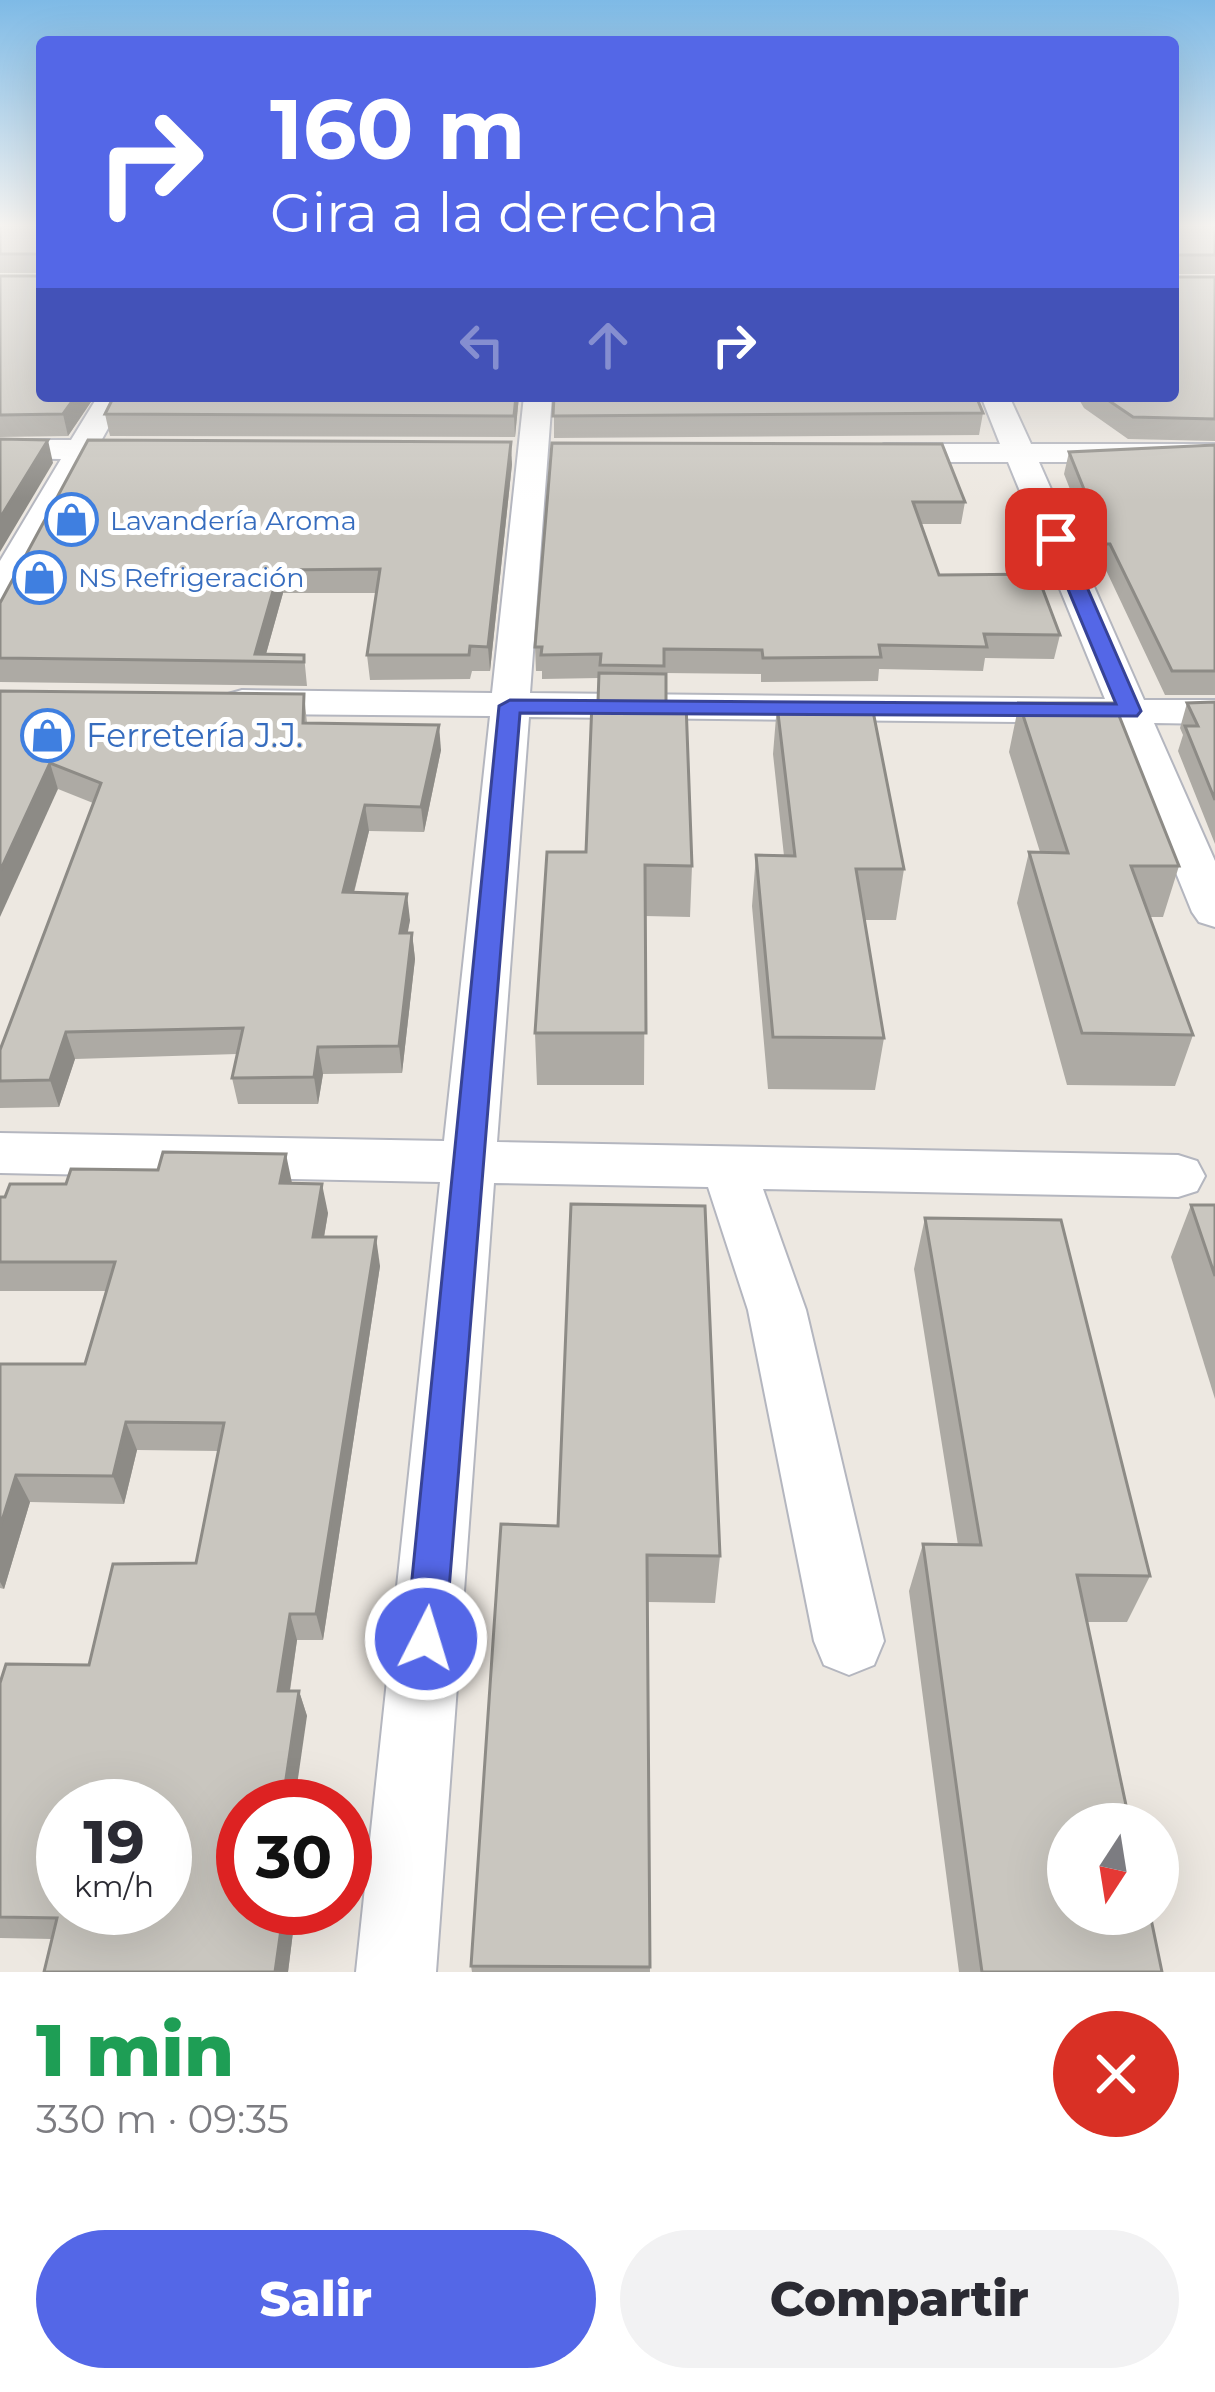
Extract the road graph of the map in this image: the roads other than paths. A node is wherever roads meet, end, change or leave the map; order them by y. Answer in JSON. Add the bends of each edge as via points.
{"nodes":[{"id":1,"x":108,"y":402,"type":"edge"},
{"id":2,"x":537,"y":402,"type":"edge"},
{"id":3,"x":998,"y":402,"type":"edge"},
{"id":4,"x":0,"y":449,"type":"edge"},
{"id":5,"x":81,"y":449,"type":"junction"},
{"id":6,"x":176,"y":450,"type":"edge"},
{"id":7,"x":857,"y":453,"type":"edge"},
{"id":8,"x":1020,"y":453,"type":"junction"},
{"id":9,"x":1215,"y":453,"type":"edge"},
{"id":10,"x":0,"y":590,"type":"edge"},
{"id":11,"x":208,"y":702,"type":"edge"},
{"id":12,"x":510,"y":706,"type":"junction"},
{"id":13,"x":1130,"y":711,"type":"junction"},
{"id":14,"x":1215,"y":712,"type":"edge"},
{"id":15,"x":1215,"y":912,"type":"edge"},
{"id":16,"x":0,"y":1153,"type":"edge"},
{"id":17,"x":468,"y":1162,"type":"junction"},
{"id":18,"x":729,"y":1169,"type":"junction"},
{"id":19,"x":1178,"y":1175,"type":"dead end"},
{"id":20,"x":848,"y":1641,"type":"dead end"},
{"id":21,"x":396,"y":1972,"type":"edge"}],
"edges":[{"from":1,"to":5,"type":"street"},
{"from":2,"to":12,"type":"street"},
{"from":3,"to":8,"type":"street"},
{"from":4,"to":5,"type":"street"},
{"from":5,"to":6,"type":"street"},
{"from":5,"to":10,"type":"street"},
{"from":7,"to":8,"type":"street"},
{"from":8,"to":9,"type":"street"},
{"from":8,"to":13,"type":"street"},
{"from":11,"to":12,"type":"street"},
{"from":12,"to":13,"type":"street"},
{"from":12,"to":17,"type":"street"},
{"from":13,"to":14,"type":"street"},
{"from":13,"to":15,"type":"street"},
{"from":16,"to":17,"type":"street"},
{"from":17,"to":18,"type":"street"},
{"from":17,"to":21,"type":"street"},
{"from":18,"to":19,"type":"street"},
{"from":18,"to":20,"type":"street","via":[[777,1310]]}]}
